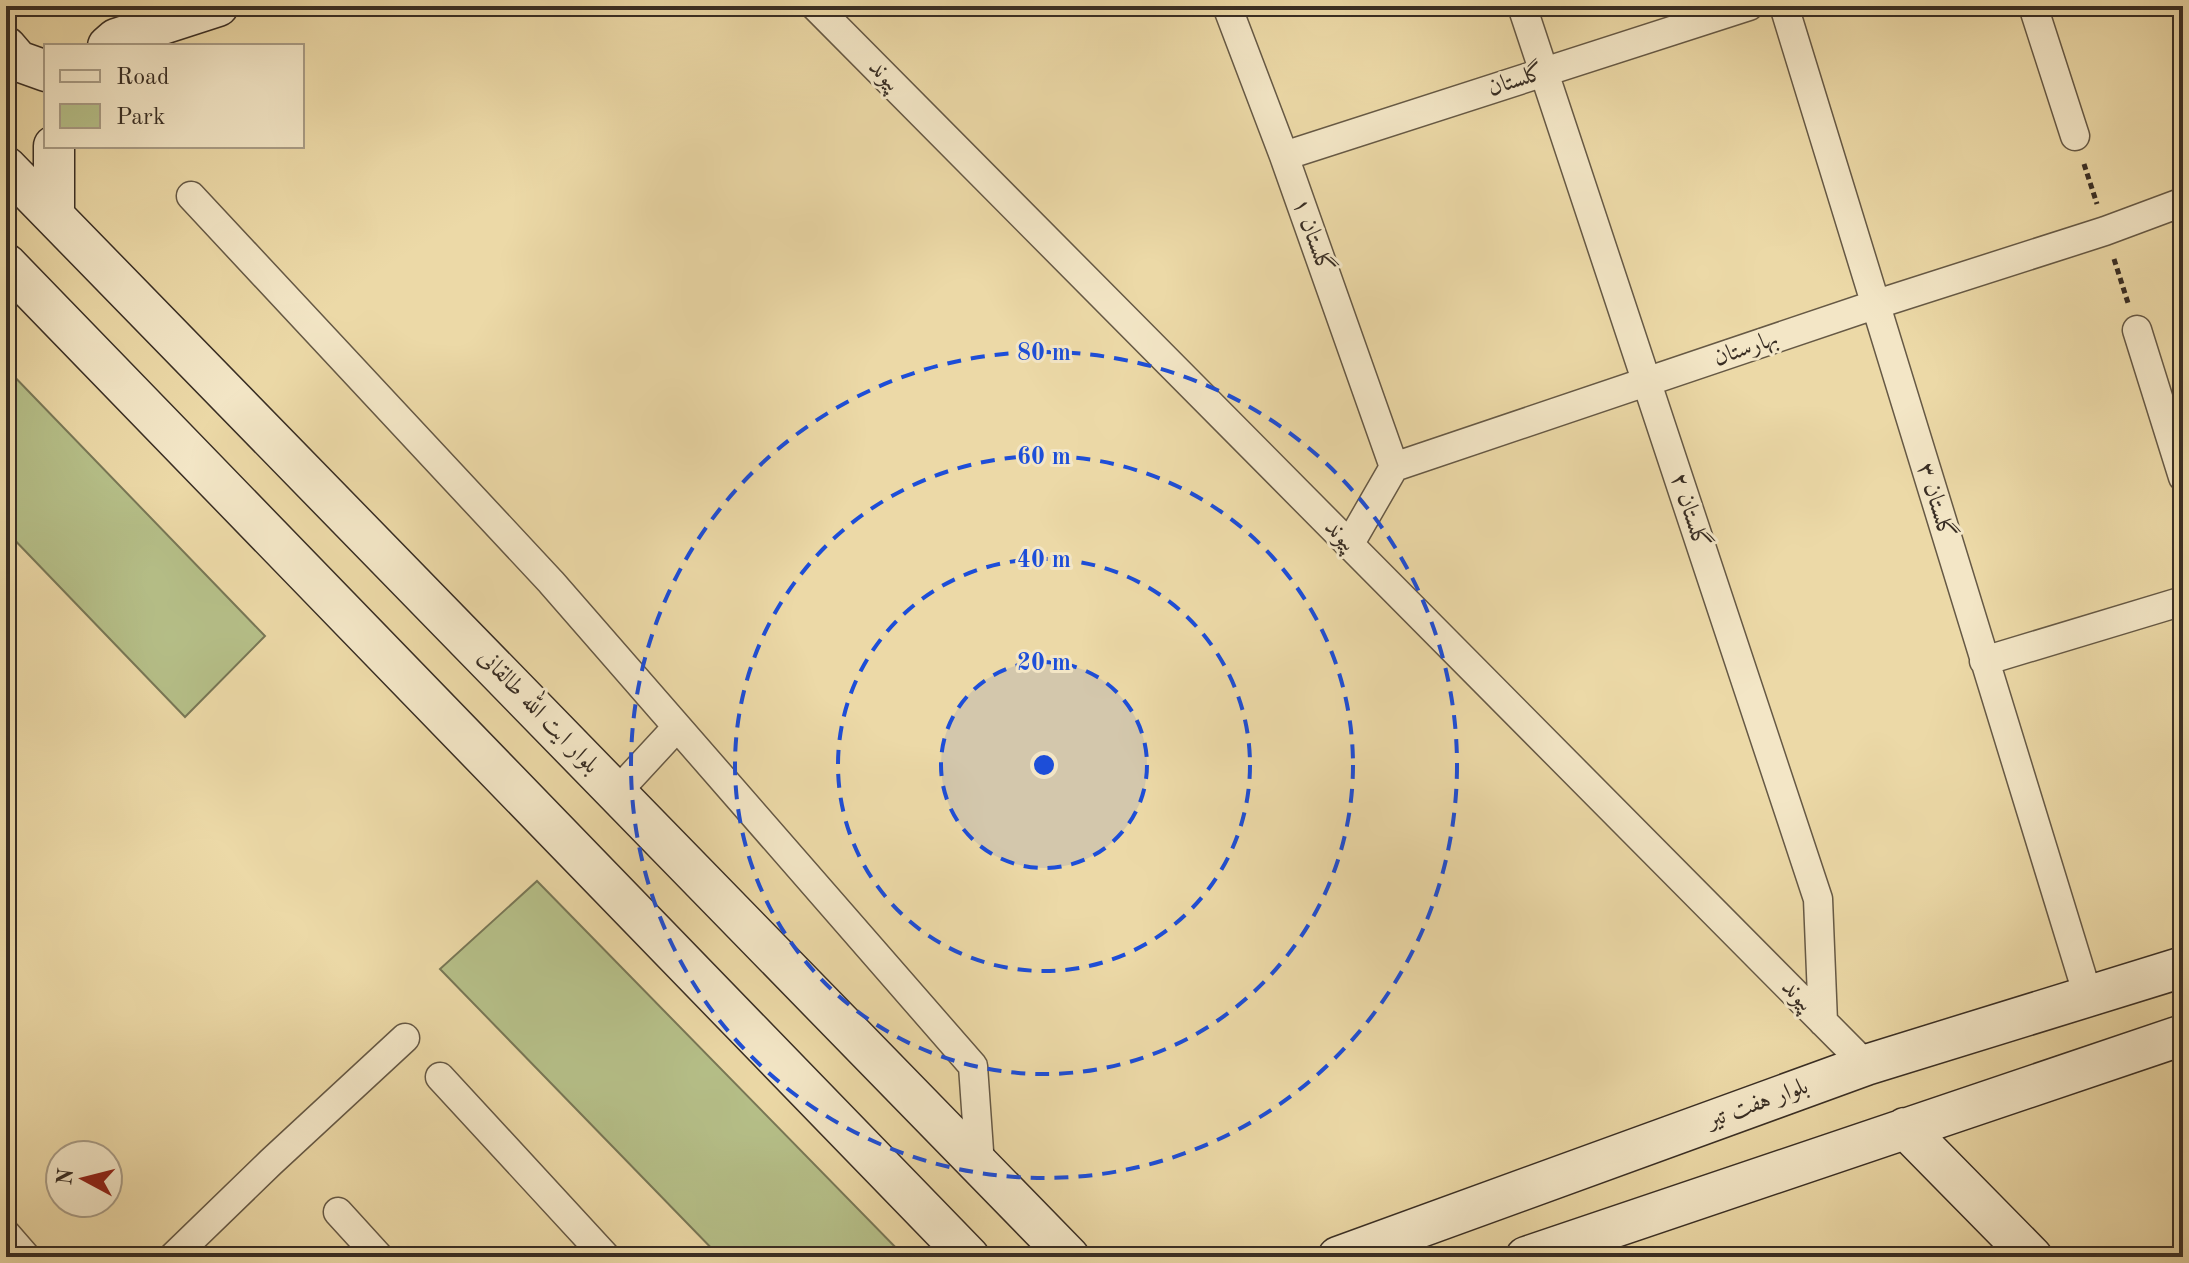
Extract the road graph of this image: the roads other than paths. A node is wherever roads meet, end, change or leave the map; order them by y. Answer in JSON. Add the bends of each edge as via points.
{"nodes":[{"id":1,"x":218,"y":6,"type":"edge"},
{"id":2,"x":815,"y":6,"type":"edge"},
{"id":3,"x":1227,"y":6,"type":"edge"},
{"id":4,"x":1522,"y":6,"type":"edge"},
{"id":5,"x":1749,"y":6,"type":"edge"},
{"id":6,"x":1784,"y":6,"type":"edge"},
{"id":7,"x":2033,"y":6,"type":"edge"},
{"id":8,"x":110,"y":44,"type":"edge"},
{"id":9,"x":6,"y":47,"type":"edge"},
{"id":10,"x":44,"y":70,"type":"edge"},
{"id":11,"x":1544,"y":72,"type":"junction"},
{"id":12,"x":2075,"y":136,"type":"dead end"},
{"id":13,"x":54,"y":148,"type":"edge"},
{"id":14,"x":1284,"y":156,"type":"junction"},
{"id":15,"x":6,"y":167,"type":"edge"},
{"id":16,"x":191,"y":196,"type":"dead end"},
{"id":17,"x":2183,"y":202,"type":"edge"},
{"id":18,"x":54,"y":216,"type":"junction"},
{"id":19,"x":6,"y":264,"type":"edge"},
{"id":20,"x":1874,"y":305,"type":"junction"},
{"id":21,"x":2137,"y":330,"type":"dead end"},
{"id":22,"x":1647,"y":382,"type":"junction"},
{"id":23,"x":1394,"y":467,"type":"junction"},
{"id":24,"x":2183,"y":477,"type":"edge"},
{"id":25,"x":1349,"y":545,"type":"junction"},
{"id":26,"x":2183,"y":601,"type":"edge"},
{"id":27,"x":1984,"y":661,"type":"junction"},
{"id":28,"x":677,"y":727,"type":"junction"},
{"id":29,"x":616,"y":793,"type":"junction"},
{"id":30,"x":2183,"y":967,"type":"edge"},
{"id":31,"x":2088,"y":996,"type":"junction"},
{"id":32,"x":1823,"y":1022,"type":"junction"},
{"id":33,"x":2183,"y":1035,"type":"edge"},
{"id":34,"x":405,"y":1038,"type":"dead end"},
{"id":35,"x":1866,"y":1065,"type":"junction"},
{"id":36,"x":440,"y":1077,"type":"dead end"},
{"id":37,"x":1905,"y":1128,"type":"junction"},
{"id":38,"x":980,"y":1165,"type":"junction"},
{"id":39,"x":338,"y":1212,"type":"dead end"},
{"id":40,"x":6,"y":1234,"type":"edge"},
{"id":41,"x":1068,"y":1252,"type":"edge"},
{"id":42,"x":26,"y":1257,"type":"edge"},
{"id":43,"x":173,"y":1257,"type":"edge"},
{"id":44,"x":379,"y":1257,"type":"edge"},
{"id":45,"x":606,"y":1257,"type":"edge"},
{"id":46,"x":969,"y":1257,"type":"edge"},
{"id":47,"x":1338,"y":1257,"type":"edge"},
{"id":48,"x":1526,"y":1257,"type":"edge"},
{"id":49,"x":2032,"y":1257,"type":"edge"}],
"edges":[{"from":1,"to":8,"type":"main road"},
{"from":2,"to":25,"type":"street","name":"پیوند"},
{"from":3,"to":14,"type":"street","name":"گلستان ۱"},
{"from":4,"to":11,"type":"street","name":"گلستان ۲"},
{"from":5,"to":11,"type":"street","name":"گلستان"},
{"from":6,"to":20,"type":"street","name":"گلستان ۳"},
{"from":7,"to":12,"type":"street"},
{"from":9,"to":10,"type":"main road","via":[[18,61]]},
{"from":11,"to":14,"type":"street","name":"گلستان"},
{"from":11,"to":22,"type":"street","name":"گلستان ۲"},
{"from":13,"to":18,"type":"main road"},
{"from":14,"to":23,"type":"street","name":"گلستان ۱"},
{"from":15,"to":18,"type":"main road","name":"بلوار ایت الله طالقانی"},
{"from":16,"to":28,"type":"street","via":[[551,582]]},
{"from":17,"to":20,"type":"street","name":"بهارستان"},
{"from":18,"to":29,"type":"main road","name":"بلوار ایت الله طالقانی"},
{"from":19,"to":46,"type":"main road"},
{"from":20,"to":22,"type":"street","name":"بهارستان"},
{"from":20,"to":27,"type":"street","name":"گلستان ۳"},
{"from":21,"to":24,"type":"street"},
{"from":22,"to":23,"type":"street","name":"بهارستان"},
{"from":22,"to":32,"type":"street","name":"گلستان ۲","via":[[1818,899]]},
{"from":23,"to":25,"type":"street"},
{"from":25,"to":32,"type":"street","name":"پیوند"},
{"from":26,"to":27,"type":"street"},
{"from":27,"to":31,"type":"street","name":"گلستان ۳"},
{"from":28,"to":29,"type":"street"},
{"from":28,"to":38,"type":"street","via":[[973,1066]]},
{"from":29,"to":38,"type":"main road","name":"بلوار ایت الله طالقانی"},
{"from":30,"to":31,"type":"main road","name":"بلوار هفت تیر"},
{"from":31,"to":35,"type":"main road","name":"بلوار هفت تیر"},
{"from":32,"to":35,"type":"street","name":"پیوند"},
{"from":33,"to":37,"type":"main road"},
{"from":34,"to":43,"type":"street"},
{"from":35,"to":47,"type":"main road","name":"بلوار هفت تیر"},
{"from":36,"to":45,"type":"street"},
{"from":37,"to":48,"type":"main road"},
{"from":37,"to":49,"type":"main road"},
{"from":38,"to":41,"type":"main road","name":"بلوار ایت الله طالقانی"},
{"from":39,"to":44,"type":"street"},
{"from":40,"to":42,"type":"street"}]}
